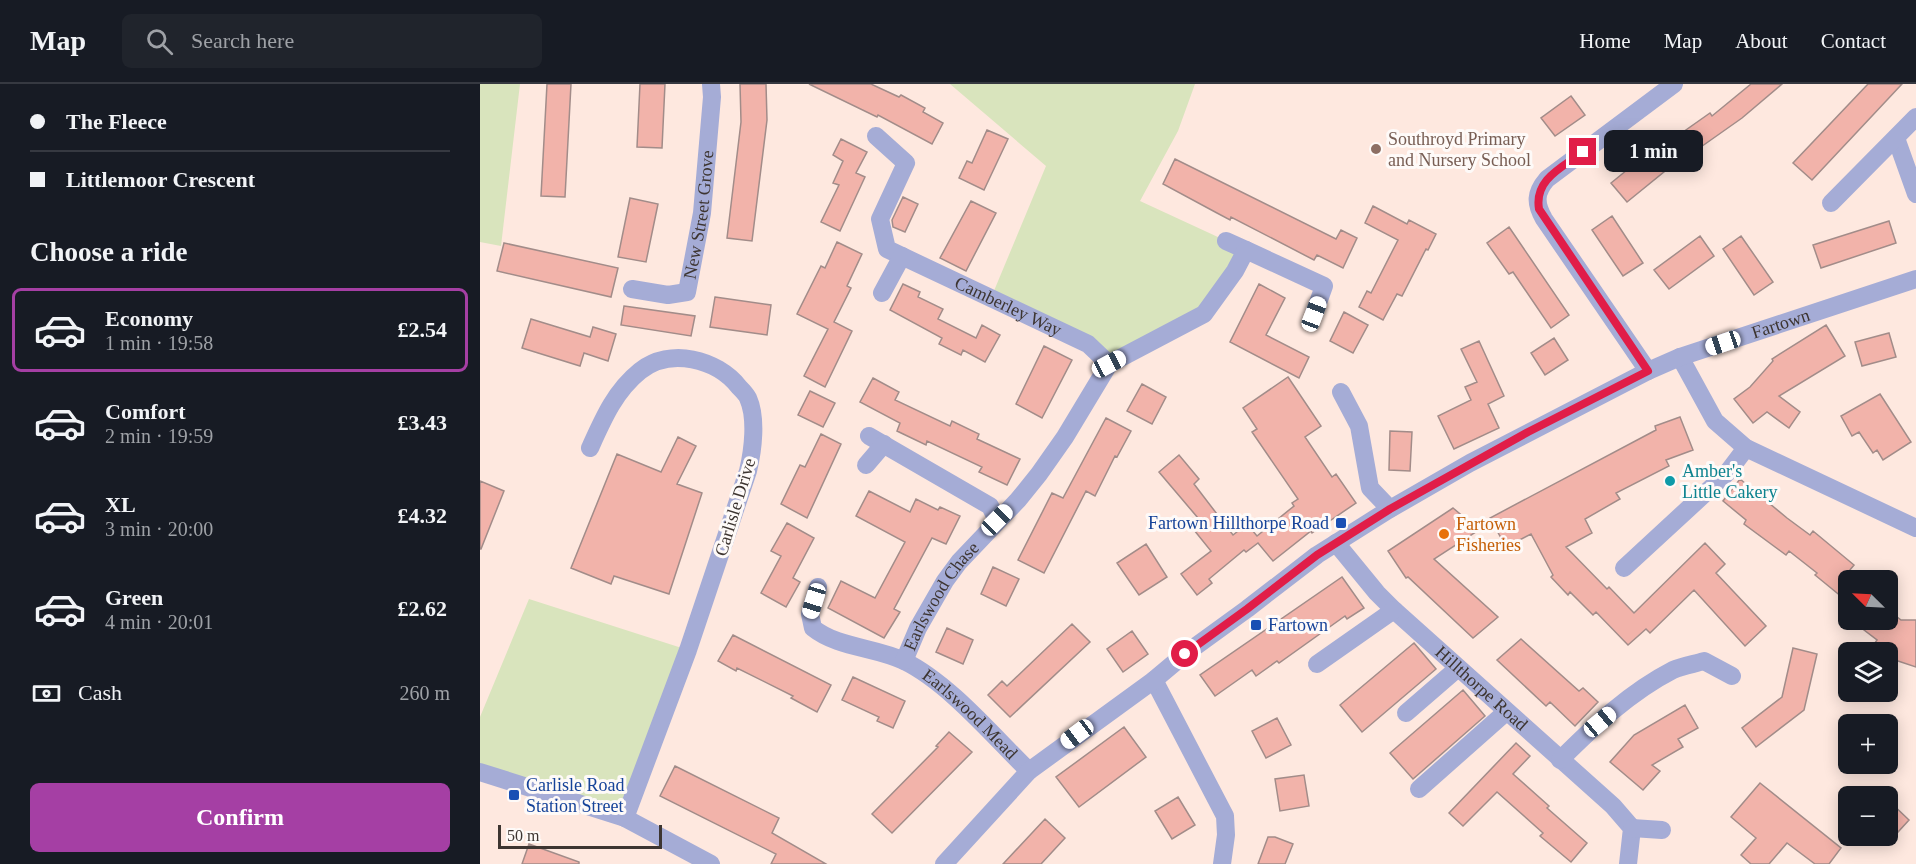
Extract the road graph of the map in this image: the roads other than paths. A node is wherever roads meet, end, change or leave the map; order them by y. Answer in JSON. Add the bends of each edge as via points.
{"nodes":[{"id":1,"x":711,"y":84,"type":"edge"},
{"id":2,"x":1674,"y":84,"type":"edge"},
{"id":3,"x":1916,"y":117,"type":"edge"},
{"id":4,"x":876,"y":136,"type":"dead end"},
{"id":5,"x":1896,"y":138,"type":"junction"},
{"id":6,"x":1916,"y":194,"type":"edge"},
{"id":7,"x":1831,"y":203,"type":"dead end"},
{"id":8,"x":1226,"y":241,"type":"dead end"},
{"id":9,"x":1246,"y":250,"type":"junction"},
{"id":10,"x":902,"y":256,"type":"junction"},
{"id":11,"x":1916,"y":279,"type":"edge"},
{"id":12,"x":632,"y":289,"type":"dead end"},
{"id":13,"x":882,"y":293,"type":"dead end"},
{"id":14,"x":1314,"y":314,"type":"dead end"},
{"id":15,"x":1680,"y":357,"type":"junction"},
{"id":16,"x":1109,"y":364,"type":"junction"},
{"id":17,"x":1648,"y":371,"type":"junction"},
{"id":18,"x":1341,"y":392,"type":"dead end"},
{"id":19,"x":590,"y":448,"type":"dead end"},
{"id":20,"x":1746,"y":448,"type":"junction"},
{"id":21,"x":866,"y":465,"type":"dead end"},
{"id":22,"x":1390,"y":509,"type":"junction"},
{"id":23,"x":997,"y":520,"type":"junction"},
{"id":24,"x":1916,"y":528,"type":"edge"},
{"id":25,"x":1336,"y":543,"type":"junction"},
{"id":26,"x":1624,"y":568,"type":"dead end"},
{"id":27,"x":818,"y":587,"type":"dead end"},
{"id":28,"x":1394,"y":610,"type":"junction"},
{"id":29,"x":904,"y":661,"type":"junction"},
{"id":30,"x":1317,"y":664,"type":"dead end"},
{"id":31,"x":1458,"y":668,"type":"junction"},
{"id":32,"x":1732,"y":676,"type":"dead end"},
{"id":33,"x":1154,"y":680,"type":"junction"},
{"id":34,"x":1506,"y":712,"type":"junction"},
{"id":35,"x":1406,"y":713,"type":"dead end"},
{"id":36,"x":1560,"y":760,"type":"junction"},
{"id":37,"x":1029,"y":771,"type":"junction"},
{"id":38,"x":480,"y":772,"type":"edge"},
{"id":39,"x":1419,"y":789,"type":"dead end"},
{"id":40,"x":625,"y":818,"type":"junction"},
{"id":41,"x":1632,"y":828,"type":"junction"},
{"id":42,"x":1662,"y":830,"type":"dead end"},
{"id":43,"x":711,"y":864,"type":"edge"},
{"id":44,"x":944,"y":864,"type":"edge"},
{"id":45,"x":1222,"y":864,"type":"edge"},
{"id":46,"x":1628,"y":864,"type":"edge"}],
"edges":[{"from":1,"to":12,"type":"street","name":"New Street Grove","via":[[702,213],[687,292],[668,295]]},
{"from":2,"to":17,"type":"street","via":[[1547,179],[1537,199],[1539,209]]},
{"from":3,"to":5,"type":"street"},
{"from":4,"to":10,"type":"street","name":"Camberley Way","via":[[906,163],[880,219],[887,249]]},
{"from":5,"to":6,"type":"street"},
{"from":5,"to":7,"type":"street"},
{"from":8,"to":9,"type":"street"},
{"from":9,"to":14,"type":"street","via":[[1324,286]]},
{"from":9,"to":16,"type":"street","via":[[1204,314]]},
{"from":10,"to":13,"type":"street"},
{"from":10,"to":16,"type":"street","name":"Camberley Way","via":[[1088,344]]},
{"from":11,"to":15,"type":"street","name":"Fartown"},
{"from":15,"to":17,"type":"street","name":"Fartown"},
{"from":15,"to":20,"type":"street","via":[[1715,421]]},
{"from":16,"to":23,"type":"street","name":"Earlswood Chase","via":[[1039,474]]},
{"from":17,"to":22,"type":"street","name":"Fartown"},
{"from":18,"to":22,"type":"street","via":[[1359,426],[1370,488]]},
{"from":19,"to":40,"type":"street","name":"Carlisle Drive","via":[[608,407],[624,386],[642,369],[660,361],[696,359],[717,368],[748,397],[754,444],[748,471],[688,650]]},
{"from":20,"to":24,"type":"street"},
{"from":20,"to":26,"type":"street","via":[[1727,473]]},
{"from":21,"to":23,"type":"street","via":[[877,440],[990,506]]},
{"from":22,"to":25,"type":"street","name":"Fartown"},
{"from":23,"to":29,"type":"street","name":"Earlswood Chase","via":[[945,581]]},
{"from":25,"to":28,"type":"street","name":"Hillthorpe Road"},
{"from":25,"to":33,"type":"street","name":"Fartown"},
{"from":27,"to":29,"type":"street","name":"Earlswood Mead","via":[[810,614],[813,628],[822,636]]},
{"from":28,"to":30,"type":"street"},
{"from":28,"to":31,"type":"street","name":"Hillthorpe Road"},
{"from":29,"to":37,"type":"street","name":"Earlswood Mead","via":[[939,684]]},
{"from":31,"to":34,"type":"street","name":"Hillthorpe Road"},
{"from":31,"to":35,"type":"street"},
{"from":32,"to":36,"type":"street","via":[[1704,661],[1674,670],[1628,699]]},
{"from":33,"to":37,"type":"street","name":"Fartown"},
{"from":33,"to":45,"type":"street","via":[[1225,816]]},
{"from":34,"to":36,"type":"street","name":"Hillthorpe Road"},
{"from":34,"to":39,"type":"street"},
{"from":36,"to":41,"type":"street","name":"Hillthorpe Road"},
{"from":37,"to":44,"type":"street","name":"Fartown"},
{"from":38,"to":40,"type":"street"},
{"from":40,"to":43,"type":"street"},
{"from":41,"to":42,"type":"street"},
{"from":41,"to":46,"type":"street"}]}
